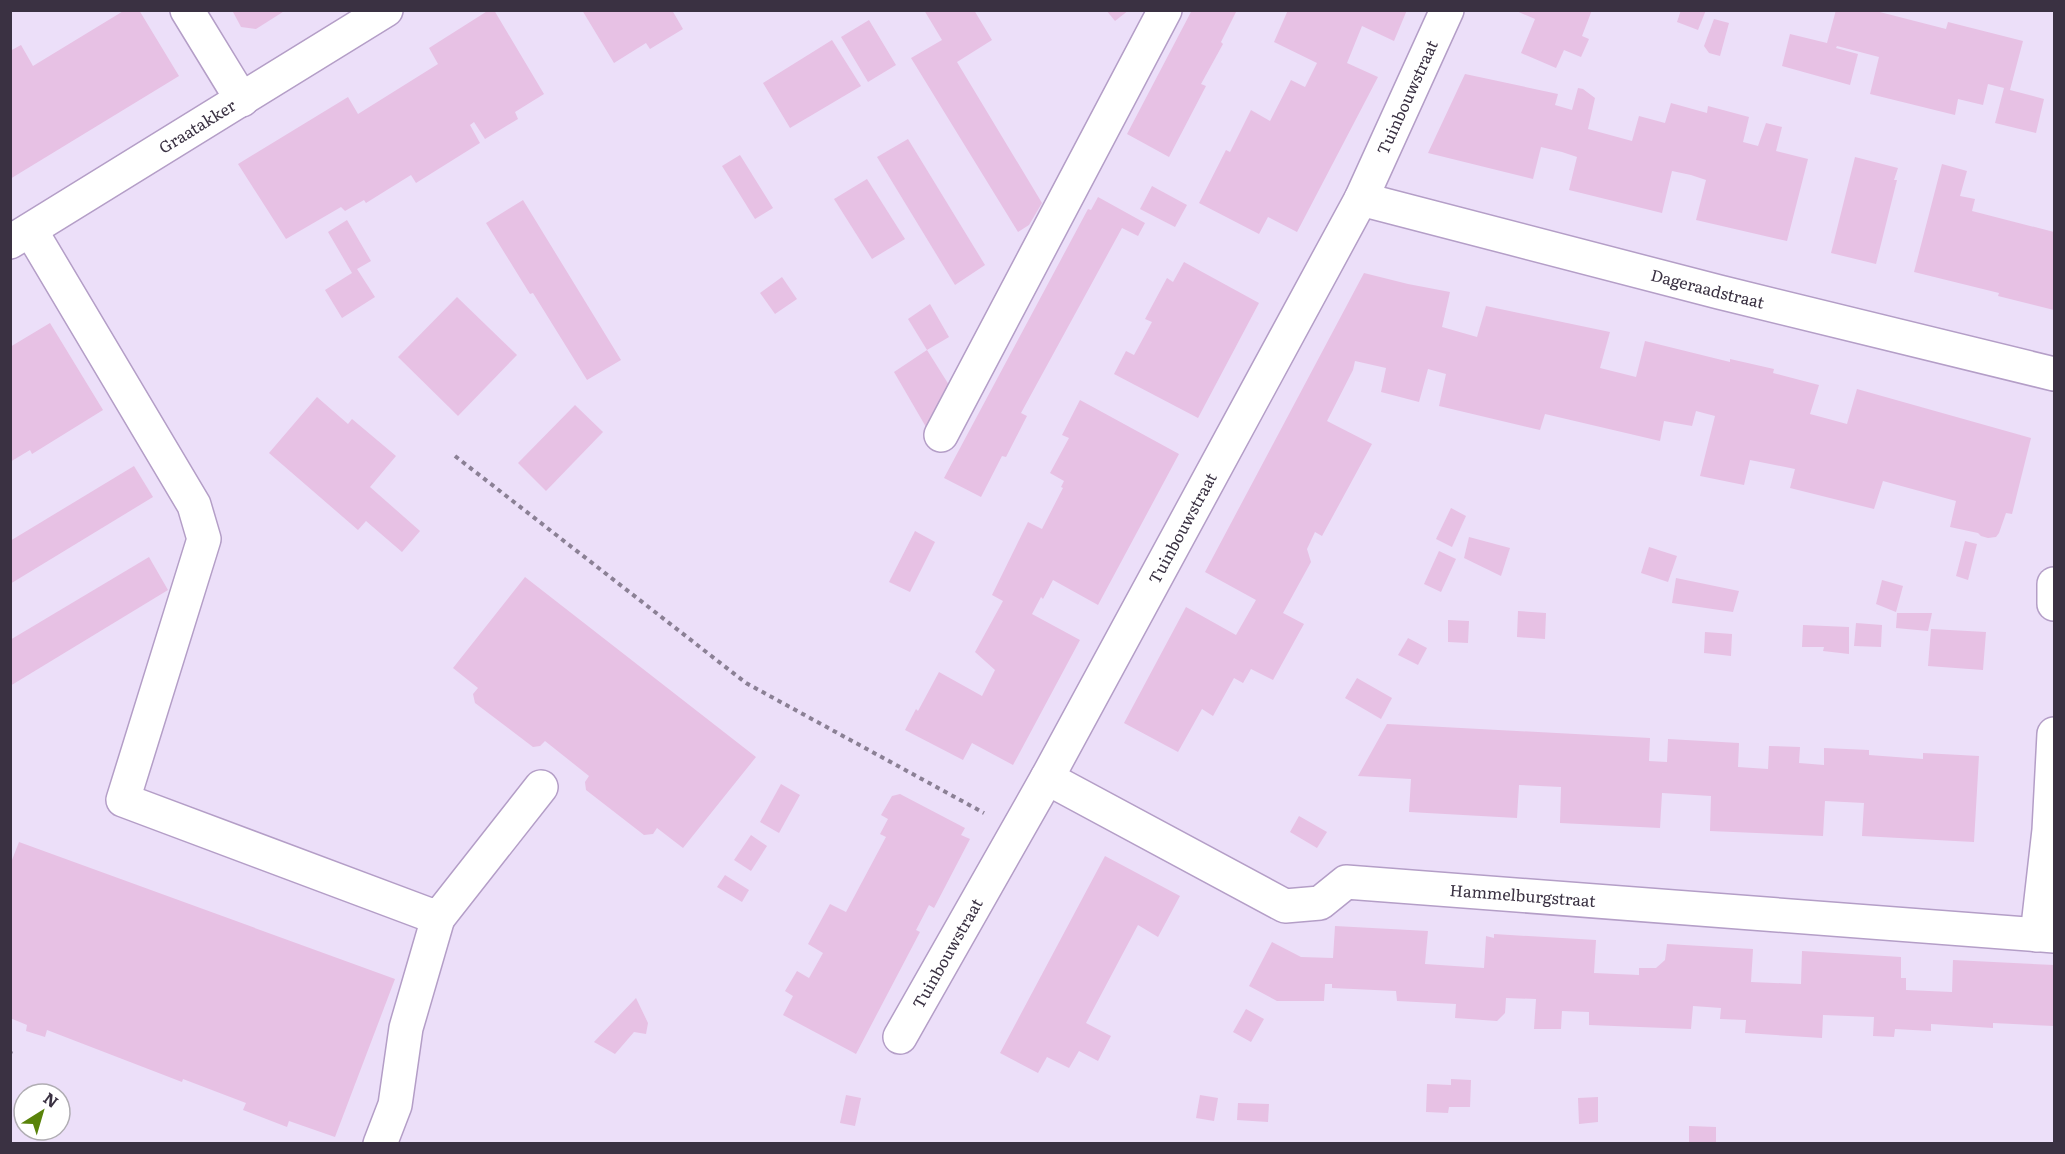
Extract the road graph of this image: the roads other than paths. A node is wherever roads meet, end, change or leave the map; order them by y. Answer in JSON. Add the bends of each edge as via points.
{"nodes":[{"id":1,"x":187,"y":10,"type":"edge"},
{"id":2,"x":386,"y":10,"type":"edge"},
{"id":3,"x":1165,"y":10,"type":"edge"},
{"id":4,"x":1447,"y":10,"type":"edge"},
{"id":5,"x":242,"y":100,"type":"junction"},
{"id":6,"x":1361,"y":199,"type":"junction"},
{"id":7,"x":21,"y":236,"type":"edge"},
{"id":8,"x":2055,"y":374,"type":"edge"},
{"id":9,"x":941,"y":435,"type":"dead end"},
{"id":10,"x":2055,"y":584,"type":"edge"},
{"id":11,"x":2055,"y":604,"type":"edge"},
{"id":12,"x":2055,"y":734,"type":"edge"},
{"id":13,"x":1047,"y":778,"type":"junction"},
{"id":14,"x":541,"y":786,"type":"dead end"},
{"id":15,"x":438,"y":918,"type":"junction"},
{"id":16,"x":2046,"y":936,"type":"edge"},
{"id":17,"x":900,"y":1037,"type":"dead end"},
{"id":18,"x":380,"y":1143,"type":"edge"}],
"edges":[{"from":1,"to":5,"type":"street"},
{"from":2,"to":5,"type":"street","name":"Graatakker"},
{"from":3,"to":9,"type":"street"},
{"from":4,"to":6,"type":"street","name":"Tuinbouwstraat"},
{"from":5,"to":7,"type":"street","name":"Graatakker"},
{"from":6,"to":8,"type":"street","name":"Dageraadstraat"},
{"from":6,"to":13,"type":"street","name":"Tuinbouwstraat"},
{"from":7,"to":15,"type":"street","via":[[194,505],[204,539],[123,800]]},
{"from":10,"to":11,"type":"street"},
{"from":12,"to":16,"type":"street","name":"Hammelburgstraat"},
{"from":13,"to":16,"type":"street","name":"Hammelburgstraat","via":[[1285,906],[1320,903],[1346,882]]},
{"from":13,"to":17,"type":"street","name":"Tuinbouwstraat"},
{"from":14,"to":15,"type":"street"},
{"from":15,"to":18,"type":"street","via":[[406,1028],[395,1105]]}]}
